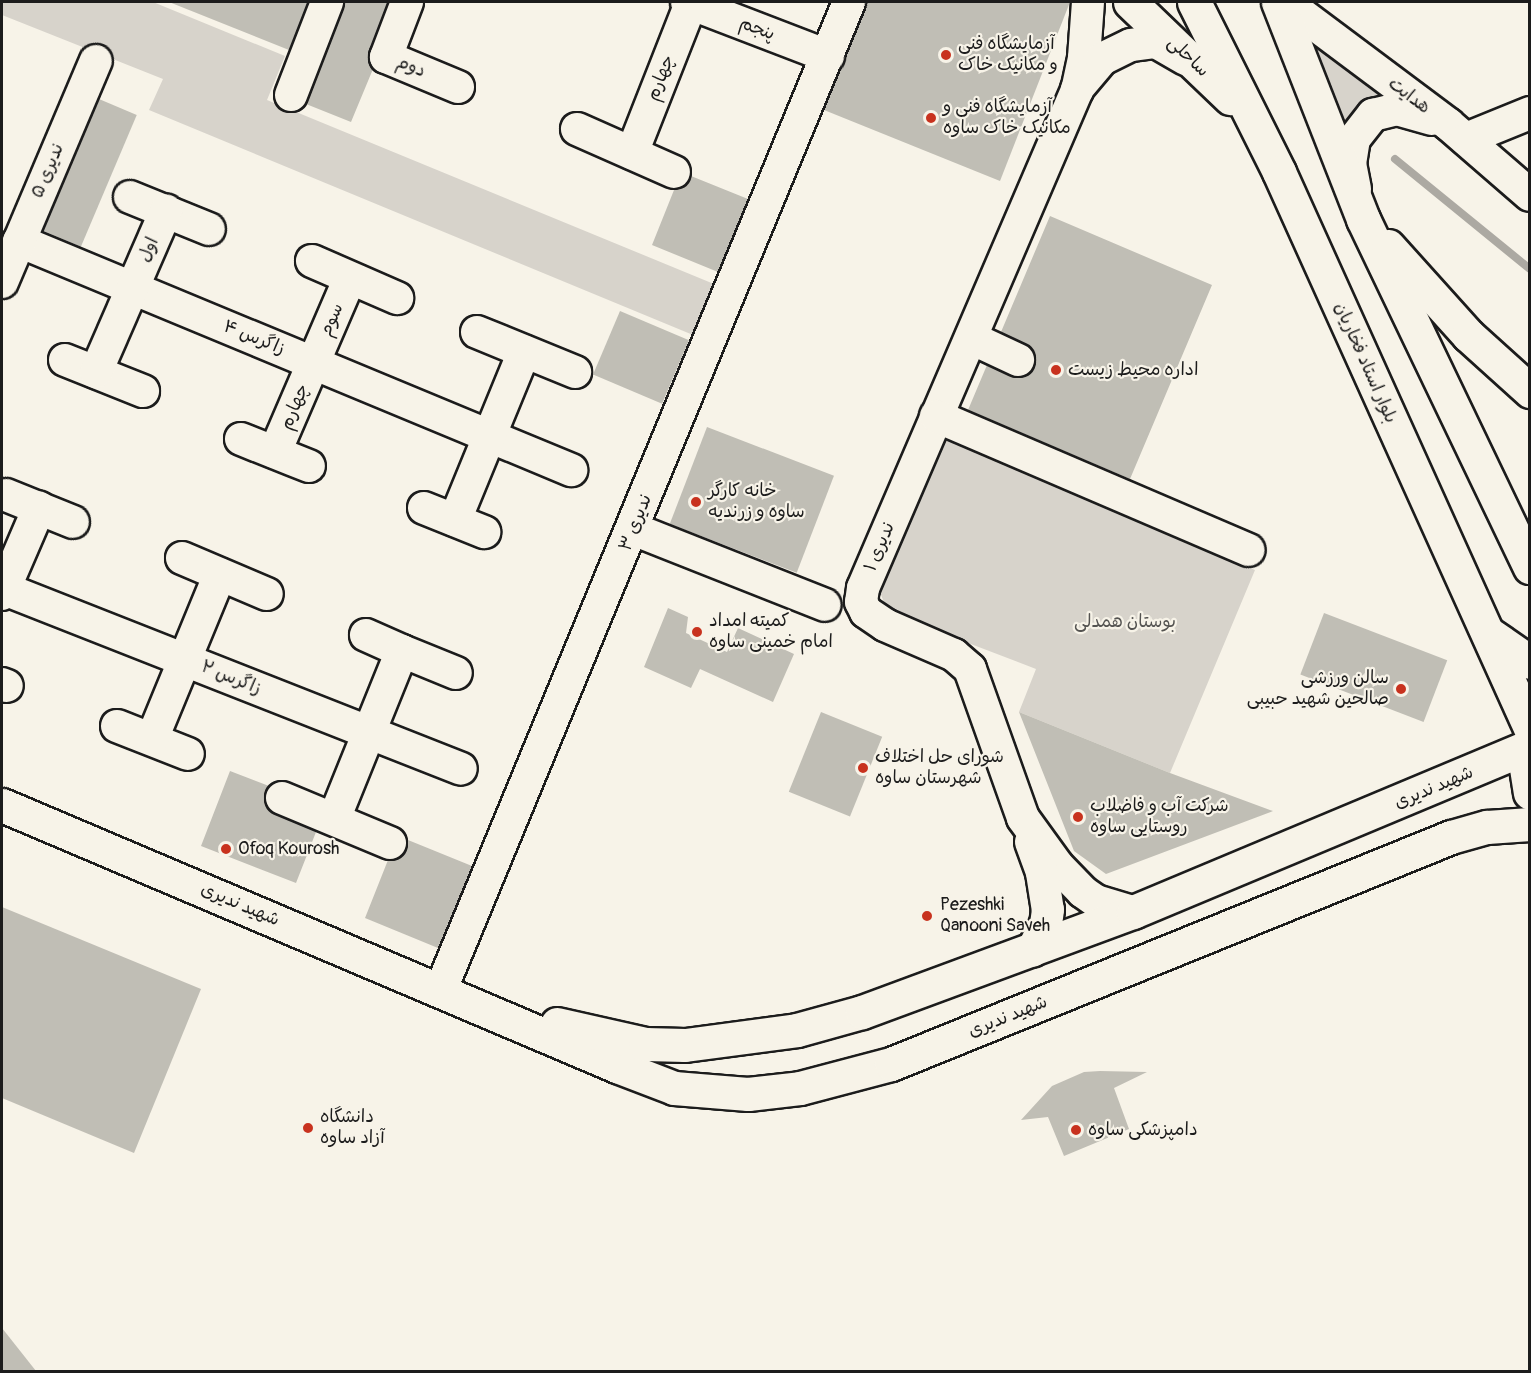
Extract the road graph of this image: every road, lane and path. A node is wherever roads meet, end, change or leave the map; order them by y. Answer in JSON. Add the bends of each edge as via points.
{"nodes":[{"id":1,"x":327,"y":2,"type":"edge"},
{"id":2,"x":408,"y":2,"type":"edge"},
{"id":3,"x":689,"y":2,"type":"edge"},
{"id":4,"x":849,"y":2,"type":"edge"},
{"id":5,"x":1088,"y":2,"type":"edge"},
{"id":6,"x":1130,"y":2,"type":"edge"},
{"id":7,"x":1194,"y":2,"type":"edge"},
{"id":8,"x":1278,"y":2,"type":"edge"},
{"id":9,"x":1285,"y":2,"type":"edge"},
{"id":10,"x":828,"y":56,"type":"junction"},
{"id":11,"x":96,"y":61,"type":"dead end"},
{"id":12,"x":1200,"y":68,"type":"junction"},
{"id":13,"x":458,"y":87,"type":"dead end"},
{"id":14,"x":1077,"y":90,"type":"junction"},
{"id":15,"x":291,"y":95,"type":"dead end"},
{"id":16,"x":1530,"y":113,"type":"edge"},
{"id":17,"x":1247,"y":114,"type":"junction"},
{"id":18,"x":577,"y":129,"type":"dead end"},
{"id":19,"x":1457,"y":132,"type":"junction"},
{"id":20,"x":632,"y":153,"type":"junction"},
{"id":21,"x":674,"y":172,"type":"dead end"},
{"id":22,"x":1530,"y":195,"type":"edge"},
{"id":23,"x":130,"y":197,"type":"dead end"},
{"id":24,"x":1360,"y":208,"type":"junction"},
{"id":25,"x":166,"y":211,"type":"junction"},
{"id":26,"x":209,"y":229,"type":"dead end"},
{"id":27,"x":19,"y":241,"type":"junction"},
{"id":28,"x":312,"y":261,"type":"dead end"},
{"id":29,"x":350,"y":278,"type":"junction"},
{"id":30,"x":2,"y":282,"type":"edge"},
{"id":31,"x":132,"y":288,"type":"junction"},
{"id":32,"x":397,"y":298,"type":"dead end"},
{"id":33,"x":477,"y":332,"type":"dead end"},
{"id":34,"x":971,"y":338,"type":"junction"},
{"id":35,"x":524,"y":352,"type":"junction"},
{"id":36,"x":65,"y":360,"type":"dead end"},
{"id":37,"x":1018,"y":360,"type":"dead end"},
{"id":38,"x":314,"y":362,"type":"junction"},
{"id":39,"x":96,"y":372,"type":"junction"},
{"id":40,"x":575,"y":372,"type":"dead end"},
{"id":41,"x":143,"y":391,"type":"dead end"},
{"id":42,"x":1530,"y":391,"type":"edge"},
{"id":43,"x":936,"y":416,"type":"junction"},
{"id":44,"x":489,"y":436,"type":"junction"},
{"id":45,"x":240,"y":439,"type":"dead end"},
{"id":46,"x":275,"y":452,"type":"junction"},
{"id":47,"x":309,"y":466,"type":"dead end"},
{"id":48,"x":570,"y":470,"type":"dead end"},
{"id":49,"x":6,"y":495,"type":"dead end"},
{"id":50,"x":39,"y":508,"type":"junction"},
{"id":51,"x":424,"y":508,"type":"dead end"},
{"id":52,"x":455,"y":520,"type":"junction"},
{"id":53,"x":73,"y":522,"type":"dead end"},
{"id":54,"x":633,"y":529,"type":"junction"},
{"id":55,"x":484,"y":532,"type":"dead end"},
{"id":56,"x":1249,"y":550,"type":"dead end"},
{"id":57,"x":182,"y":558,"type":"dead end"},
{"id":58,"x":1530,"y":567,"type":"edge"},
{"id":59,"x":220,"y":574,"type":"junction"},
{"id":60,"x":2,"y":590,"type":"edge"},
{"id":61,"x":267,"y":594,"type":"dead end"},
{"id":62,"x":825,"y":605,"type":"dead end"},
{"id":63,"x":1487,"y":632,"type":"junction"},
{"id":64,"x":366,"y":635,"type":"dead end"},
{"id":65,"x":402,"y":651,"type":"junction"},
{"id":66,"x":184,"y":659,"type":"junction"},
{"id":67,"x":1530,"y":662,"type":"edge"},
{"id":68,"x":456,"y":673,"type":"dead end"},
{"id":69,"x":117,"y":726,"type":"dead end"},
{"id":70,"x":1530,"y":728,"type":"edge"},
{"id":71,"x":368,"y":733,"type":"junction"},
{"id":72,"x":152,"y":739,"type":"junction"},
{"id":73,"x":1530,"y":748,"type":"edge"},
{"id":74,"x":188,"y":754,"type":"dead end"},
{"id":75,"x":461,"y":769,"type":"dead end"},
{"id":76,"x":1530,"y":793,"type":"edge"},
{"id":77,"x":282,"y":798,"type":"dead end"},
{"id":78,"x":2,"y":805,"type":"edge"},
{"id":79,"x":1023,"y":818,"type":"junction"},
{"id":80,"x":334,"y":819,"type":"junction"},
{"id":81,"x":1530,"y":824,"type":"edge"},
{"id":82,"x":390,"y":843,"type":"dead end"},
{"id":83,"x":1132,"y":912,"type":"junction"},
{"id":84,"x":1032,"y":951,"type":"junction"},
{"id":85,"x":441,"y":988,"type":"junction"},
{"id":86,"x":479,"y":1006,"type":"junction"}],
"edges":[{"from":1,"to":15,"type":"street"},
{"from":2,"to":13,"type":"street","name":"دوم","via":[[386,57]]},
{"from":3,"to":10,"type":"street","name":"پنجم"},
{"from":3,"to":20,"type":"street","name":"چهارم"},
{"from":4,"to":10,"type":"street","name":"ندیری ۳"},
{"from":5,"to":14,"type":"street"},
{"from":6,"to":12,"type":"street","name":"ساحلی"},
{"from":7,"to":17,"type":"street","name":"بلوار استاد فخاریان"},
{"from":8,"to":24,"type":"street"},
{"from":9,"to":19,"type":"street","name":"هدایت"},
{"from":10,"to":54,"type":"street","name":"ندیری ۳"},
{"from":11,"to":27,"type":"street","name":"ندیری ۵"},
{"from":12,"to":14,"type":"street","via":[[1156,42],[1131,45],[1102,59]]},
{"from":12,"to":17,"type":"street","name":"ساحلی"},
{"from":14,"to":34,"type":"street","name":"ندیری ۱"},
{"from":16,"to":19,"type":"street"},
{"from":17,"to":63,"type":"street","name":"بلوار استاد فخاریان","via":[[1279,172]]},
{"from":18,"to":20,"type":"street"},
{"from":19,"to":22,"type":"street","name":"هدایت"},
{"from":19,"to":24,"type":"street","via":[[1397,109],[1373,115],[1354,139],[1350,164]]},
{"from":20,"to":21,"type":"street"},
{"from":23,"to":25,"type":"street"},
{"from":24,"to":42,"type":"street","via":[[1468,334]]},
{"from":24,"to":58,"type":"street"},
{"from":25,"to":26,"type":"street"},
{"from":25,"to":31,"type":"street","name":"اول"},
{"from":27,"to":30,"type":"street","name":"ندیری ۵"},
{"from":27,"to":31,"type":"street","name":"زاگرس ۴"},
{"from":28,"to":29,"type":"street"},
{"from":29,"to":32,"type":"street"},
{"from":29,"to":38,"type":"street","name":"سوم"},
{"from":31,"to":38,"type":"street","name":"زاگرس ۴"},
{"from":31,"to":39,"type":"street"},
{"from":33,"to":35,"type":"street"},
{"from":34,"to":37,"type":"street"},
{"from":34,"to":43,"type":"street","name":"ندیری ۱"},
{"from":35,"to":40,"type":"street"},
{"from":35,"to":44,"type":"street"},
{"from":36,"to":39,"type":"street"},
{"from":38,"to":44,"type":"street","name":"زاگرس ۴"},
{"from":38,"to":46,"type":"street","name":"چهارم"},
{"from":39,"to":41,"type":"street"},
{"from":43,"to":56,"type":"street"},
{"from":43,"to":79,"type":"street","name":"ندیری ۱","via":[[863,588],[861,602],[866,612],[885,625],[954,655],[970,669]]},
{"from":44,"to":48,"type":"street","name":"زاگرس ۴"},
{"from":44,"to":52,"type":"street"},
{"from":45,"to":46,"type":"street"},
{"from":46,"to":47,"type":"street"},
{"from":49,"to":50,"type":"street"},
{"from":50,"to":53,"type":"street"},
{"from":50,"to":60,"type":"street"},
{"from":51,"to":52,"type":"street"},
{"from":52,"to":55,"type":"street"},
{"from":54,"to":62,"type":"street"},
{"from":54,"to":85,"type":"street","name":"ندیری ۳"},
{"from":57,"to":59,"type":"street"},
{"from":59,"to":61,"type":"street"},
{"from":59,"to":66,"type":"street"},
{"from":60,"to":66,"type":"street","name":"زاگرس ۲"},
{"from":63,"to":67,"type":"street"},
{"from":63,"to":70,"type":"street","name":"بلوار استاد فخاریان"},
{"from":64,"to":65,"type":"street"},
{"from":65,"to":68,"type":"street"},
{"from":65,"to":71,"type":"street"},
{"from":66,"to":71,"type":"street","name":"زاگرس ۲"},
{"from":66,"to":72,"type":"street"},
{"from":69,"to":72,"type":"street"},
{"from":71,"to":75,"type":"street","name":"زاگرس ۲"},
{"from":71,"to":80,"type":"street"},
{"from":72,"to":74,"type":"street"},
{"from":73,"to":76,"type":"street","via":[[1526,768]]},
{"from":73,"to":83,"type":"street","name":"شهید ندیری"},
{"from":77,"to":80,"type":"street"},
{"from":78,"to":85,"type":"street","name":"شهید ندیری"},
{"from":79,"to":83,"type":"street","name":"ندیری ۱","via":[[1057,865],[1083,892],[1096,901]]},
{"from":79,"to":84,"type":"street","via":[[1042,873],[1048,910],[1046,924]]},
{"from":80,"to":82,"type":"street"},
{"from":81,"to":86,"type":"street","name":"شهید ندیری","via":[[1487,827],[1451,837],[891,1064],[800,1088],[748,1094],[674,1088]]},
{"from":83,"to":84,"type":"street","name":"شهید ندیری"},
{"from":84,"to":86,"type":"street","name":"شهید ندیری","via":[[797,1030],[685,1046],[645,1044]]},
{"from":85,"to":86,"type":"street","name":"شهید ندیری"}]}
